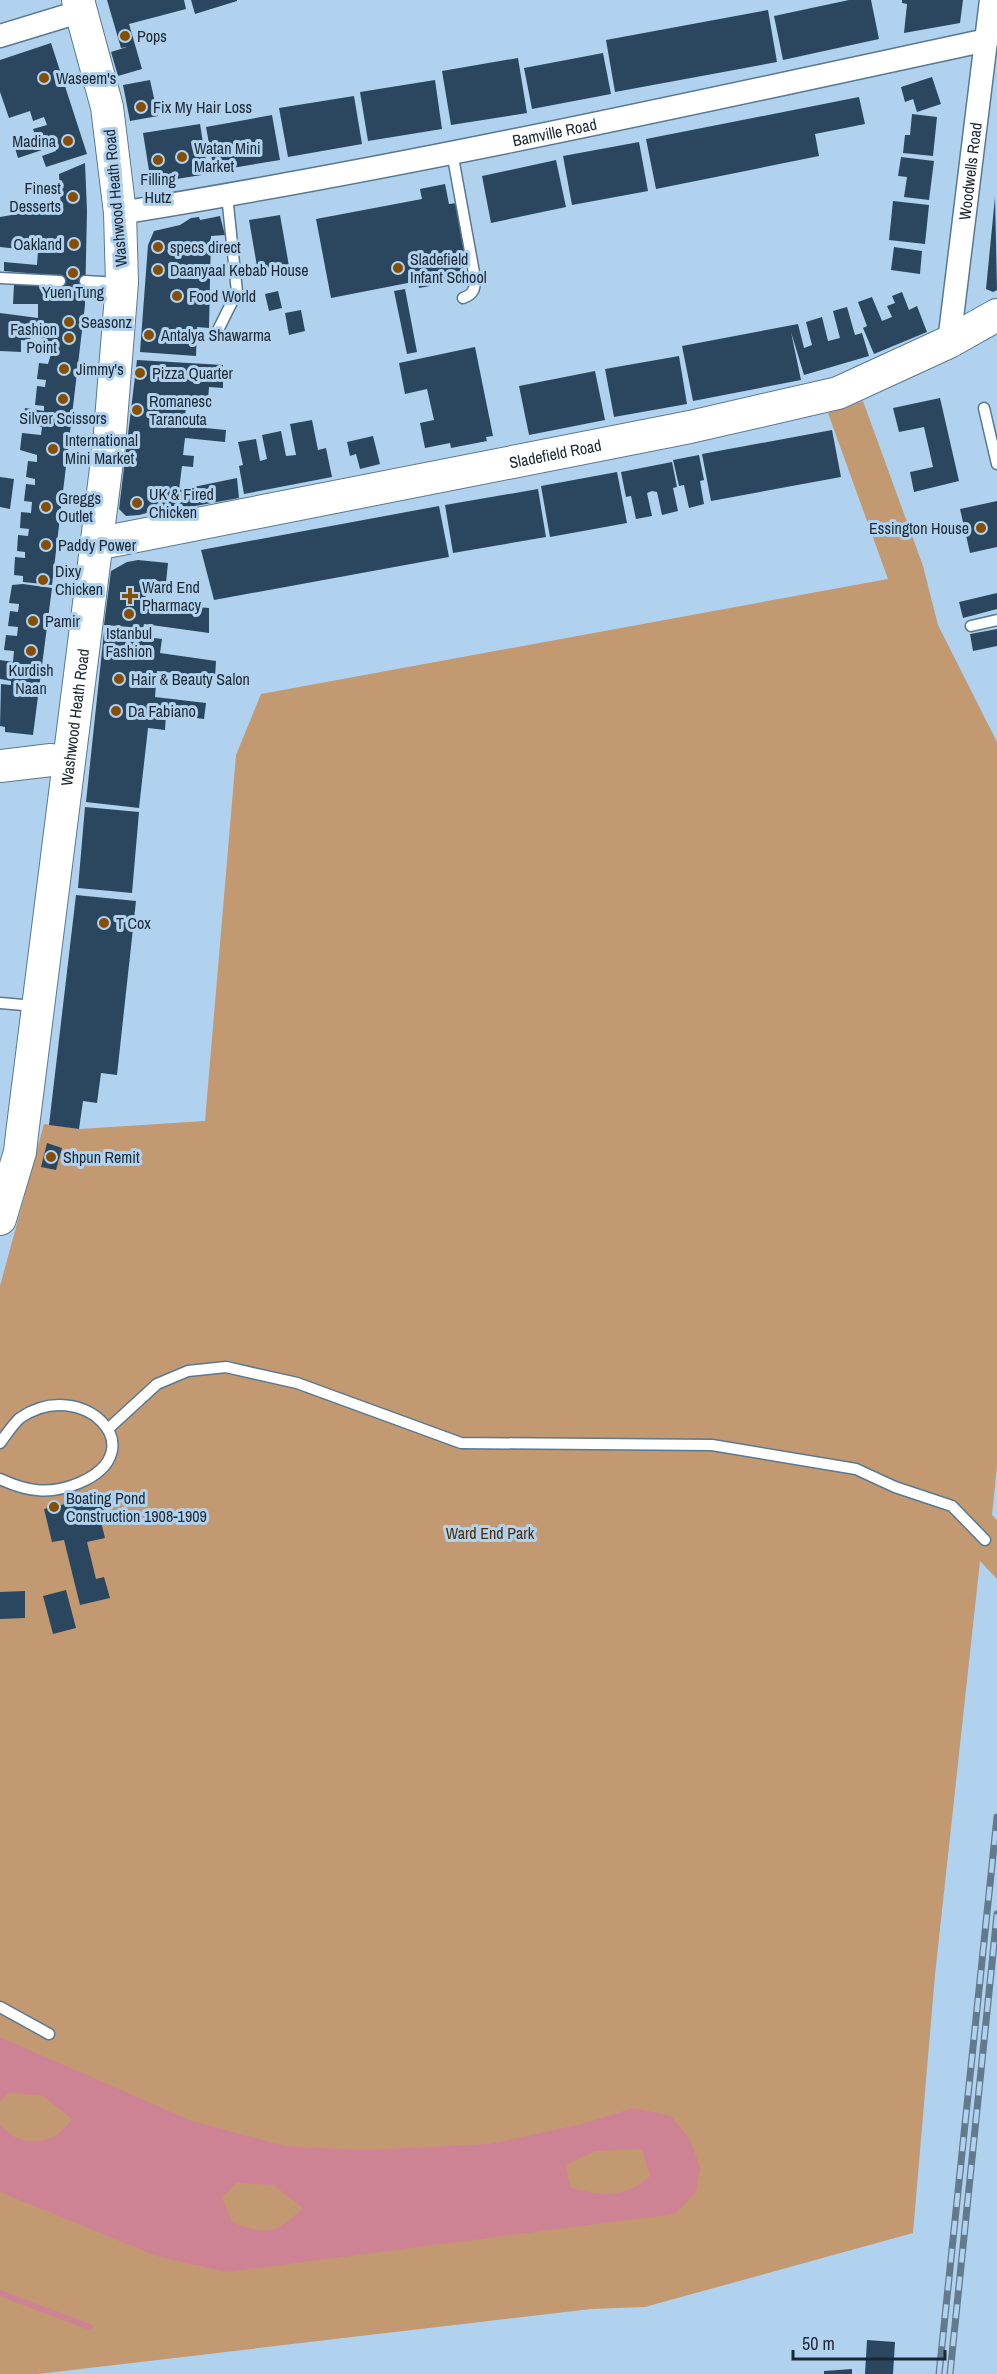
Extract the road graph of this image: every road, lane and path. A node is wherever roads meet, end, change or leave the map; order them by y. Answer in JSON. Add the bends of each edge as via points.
{"nodes":[{"id":1,"x":991,"y":0,"type":"edge"},
{"id":2,"x":80,"y":5,"type":"edge"},
{"id":3,"x":0,"y":36,"type":"edge"},
{"id":4,"x":987,"y":40,"type":"junction"},
{"id":5,"x":452,"y":153,"type":"junction"},
{"id":6,"x":227,"y":195,"type":"junction"},
{"id":7,"x":120,"y":213,"type":"junction"},
{"id":8,"x":0,"y":279,"type":"edge"},
{"id":9,"x":60,"y":281,"type":"dead end"},
{"id":10,"x":85,"y":282,"type":"dead end"},
{"id":11,"x":122,"y":283,"type":"junction"},
{"id":12,"x":464,"y":298,"type":"dead end"},
{"id":13,"x":997,"y":315,"type":"edge"},
{"id":14,"x":217,"y":332,"type":"dead end"},
{"id":15,"x":949,"y":342,"type":"junction"},
{"id":16,"x":984,"y":408,"type":"dead end"},
{"id":17,"x":997,"y":464,"type":"edge"},
{"id":18,"x":96,"y":544,"type":"junction"},
{"id":19,"x":997,"y":620,"type":"edge"},
{"id":20,"x":971,"y":626,"type":"dead end"},
{"id":21,"x":61,"y":759,"type":"junction"},
{"id":22,"x":0,"y":766,"type":"edge"},
{"id":23,"x":0,"y":1003,"type":"edge"},
{"id":24,"x":39,"y":1006,"type":"junction"},
{"id":25,"x":6,"y":1174,"type":"edge"},
{"id":26,"x":1,"y":1214,"type":"edge"},
{"id":27,"x":109,"y":1428,"type":"junction"},
{"id":28,"x":0,"y":1443,"type":"edge"},
{"id":29,"x":0,"y":1479,"type":"edge"},
{"id":30,"x":985,"y":1540,"type":"dead end"},
{"id":31,"x":0,"y":2007,"type":"edge"},
{"id":32,"x":50,"y":2034,"type":"dead end"}],
"edges":[{"from":1,"to":4,"type":"street","name":"Woodwells Road"},
{"from":2,"to":3,"type":"street"},
{"from":2,"to":7,"type":"main road","name":"Washwood Heath Road","via":[[107,107]]},
{"from":4,"to":5,"type":"street","name":"Bamville Road"},
{"from":4,"to":15,"type":"street","name":"Woodwells Road"},
{"from":5,"to":6,"type":"street","name":"Bamville Road"},
{"from":5,"to":12,"type":"lane","via":[[475,278],[475,288]]},
{"from":6,"to":7,"type":"street","name":"Bamville Road"},
{"from":6,"to":14,"type":"lane","via":[[237,292]]},
{"from":7,"to":11,"type":"main road","name":"Washwood Heath Road"},
{"from":8,"to":9,"type":"lane"},
{"from":10,"to":11,"type":"lane"},
{"from":11,"to":18,"type":"main road","name":"Washwood Heath Road","via":[[109,445]]},
{"from":13,"to":15,"type":"main road","name":"Sladefield Road"},
{"from":15,"to":18,"type":"main road","name":"Sladefield Road","via":[[838,393],[690,427]]},
{"from":16,"to":17,"type":"lane"},
{"from":18,"to":21,"type":"main road","name":"Washwood Heath Road"},
{"from":19,"to":20,"type":"lane"},
{"from":21,"to":22,"type":"main road"},
{"from":21,"to":24,"type":"main road","name":"Washwood Heath Road"},
{"from":23,"to":24,"type":"lane"},
{"from":24,"to":25,"type":"main road","name":"Washwood Heath Road","via":[[20,1152]]},
{"from":25,"to":26,"type":"main road","name":"Washwood Heath Road"},
{"from":27,"to":28,"type":"lane","via":[[86,1409],[55,1403],[20,1419]]},
{"from":27,"to":29,"type":"lane","via":[[112,1445],[107,1466],[93,1477],[71,1486],[38,1491],[24,1490]]},
{"from":27,"to":30,"type":"lane","via":[[157,1384],[188,1371],[226,1367],[297,1383],[462,1443],[712,1445],[856,1469],[952,1506]]},
{"from":31,"to":32,"type":"lane"}]}
